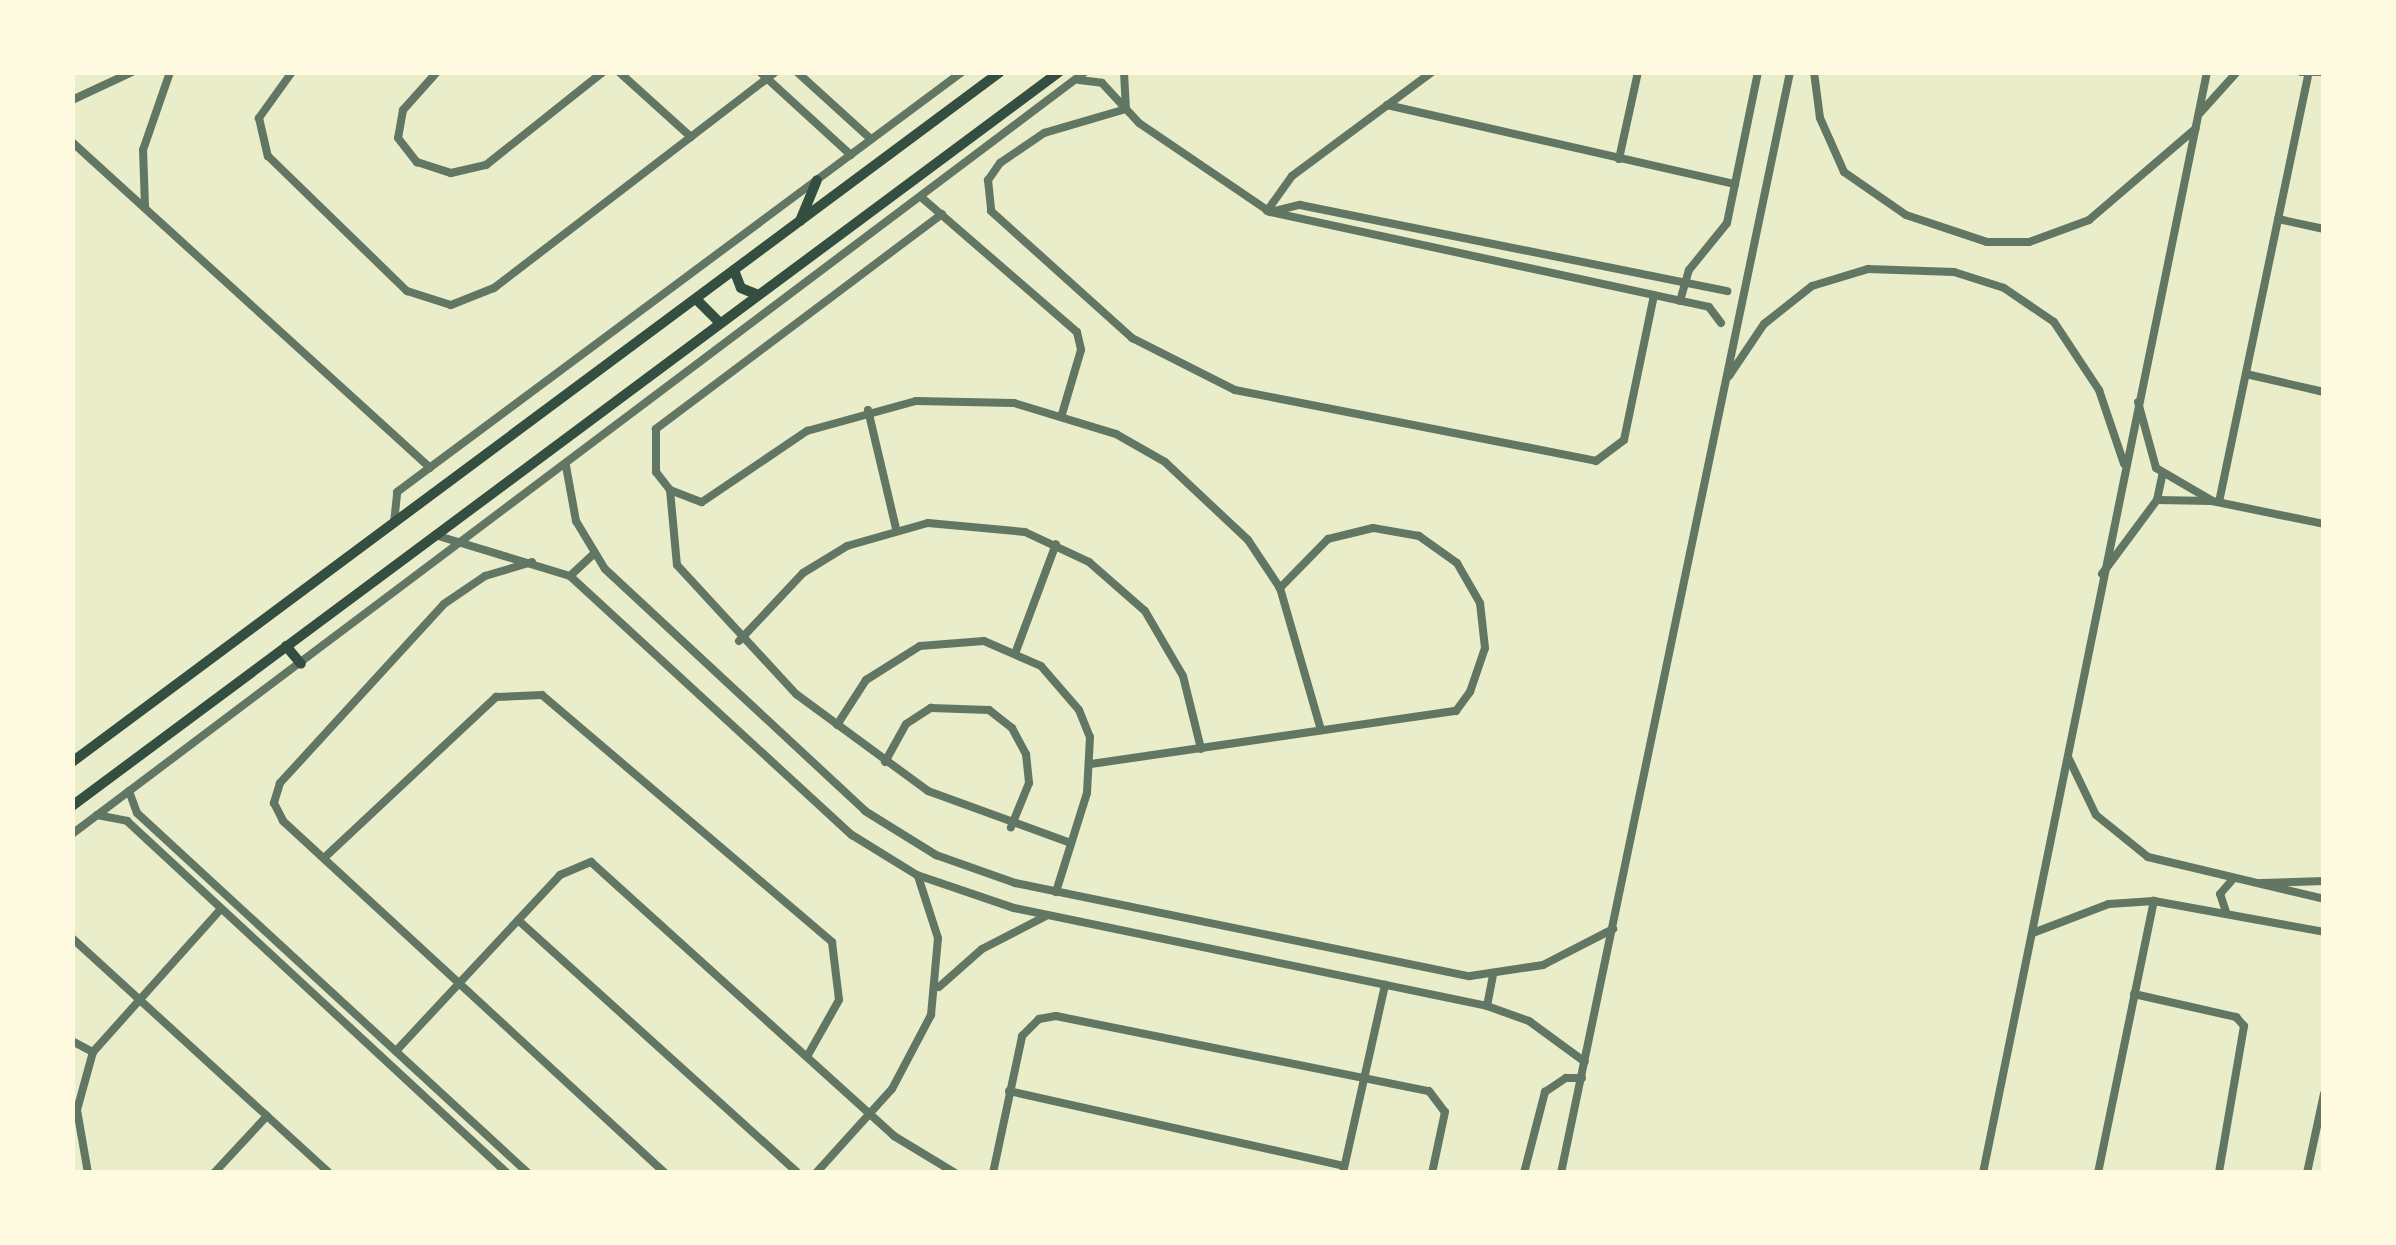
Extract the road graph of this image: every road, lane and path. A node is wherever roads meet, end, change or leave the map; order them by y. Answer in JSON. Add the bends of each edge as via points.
{"nodes":[{"id":1,"x":132,"y":72,"type":"edge"},
{"id":2,"x":170,"y":72,"type":"edge"},
{"id":3,"x":292,"y":72,"type":"edge"},
{"id":4,"x":437,"y":72,"type":"edge"},
{"id":5,"x":603,"y":72,"type":"edge"},
{"id":6,"x":619,"y":72,"type":"edge"},
{"id":7,"x":797,"y":72,"type":"edge"},
{"id":8,"x":962,"y":72,"type":"edge"},
{"id":9,"x":1000,"y":72,"type":"edge"},
{"id":10,"x":1059,"y":72,"type":"edge"},
{"id":11,"x":1085,"y":72,"type":"edge"},
{"id":12,"x":1124,"y":72,"type":"edge"},
{"id":13,"x":1432,"y":72,"type":"edge"},
{"id":14,"x":1638,"y":72,"type":"edge"},
{"id":15,"x":1758,"y":72,"type":"edge"},
{"id":16,"x":1790,"y":72,"type":"edge"},
{"id":17,"x":1814,"y":72,"type":"edge"},
{"id":18,"x":2207,"y":72,"type":"edge"},
{"id":19,"x":2237,"y":72,"type":"edge"},
{"id":20,"x":2323,"y":72,"type":"edge"},
{"id":21,"x":768,"y":74,"type":"edge"},
{"id":22,"x":2304,"y":75,"type":"edge"},
{"id":23,"x":1072,"y":82,"type":"junction"},
{"id":24,"x":72,"y":100,"type":"edge"},
{"id":25,"x":1387,"y":105,"type":"junction"},
{"id":26,"x":1126,"y":109,"type":"junction"},
{"id":27,"x":2198,"y":114,"type":"junction"},
{"id":28,"x":2196,"y":128,"type":"junction"},
{"id":29,"x":691,"y":137,"type":"junction"},
{"id":30,"x":871,"y":139,"type":"junction"},
{"id":31,"x":72,"y":142,"type":"edge"},
{"id":32,"x":851,"y":154,"type":"junction"},
{"id":33,"x":1619,"y":158,"type":"junction"},
{"id":34,"x":817,"y":179,"type":"junction"},
{"id":35,"x":1735,"y":184,"type":"junction"},
{"id":36,"x":922,"y":197,"type":"junction"},
{"id":37,"x":145,"y":208,"type":"junction"},
{"id":38,"x":1268,"y":212,"type":"junction"},
{"id":39,"x":941,"y":214,"type":"junction"},
{"id":40,"x":2278,"y":219,"type":"junction"},
{"id":41,"x":799,"y":221,"type":"junction"},
{"id":42,"x":2324,"y":229,"type":"edge"},
{"id":43,"x":809,"y":257,"type":"junction"},
{"id":44,"x":734,"y":270,"type":"junction"},
{"id":45,"x":821,"y":271,"type":"junction"},
{"id":46,"x":1683,"y":287,"type":"junction"},
{"id":47,"x":1727,"y":291,"type":"dead end"},
{"id":48,"x":758,"y":295,"type":"junction"},
{"id":49,"x":1654,"y":296,"type":"junction"},
{"id":50,"x":696,"y":299,"type":"junction"},
{"id":51,"x":1680,"y":301,"type":"junction"},
{"id":52,"x":721,"y":323,"type":"junction"},
{"id":53,"x":1721,"y":323,"type":"dead end"},
{"id":54,"x":2246,"y":374,"type":"junction"},
{"id":55,"x":1725,"y":383,"type":"junction"},
{"id":56,"x":2324,"y":392,"type":"edge"},
{"id":57,"x":2138,"y":402,"type":"junction"},
{"id":58,"x":868,"y":410,"type":"junction"},
{"id":59,"x":1063,"y":413,"type":"junction"},
{"id":60,"x":566,"y":465,"type":"junction"},
{"id":61,"x":2125,"y":466,"type":"junction"},
{"id":62,"x":430,"y":468,"type":"junction"},
{"id":63,"x":2162,"y":476,"type":"junction"},
{"id":64,"x":670,"y":490,"type":"junction"},
{"id":65,"x":2157,"y":500,"type":"junction"},
{"id":66,"x":2216,"y":502,"type":"junction"},
{"id":67,"x":394,"y":524,"type":"junction"},
{"id":68,"x":2324,"y":524,"type":"edge"},
{"id":69,"x":896,"y":528,"type":"junction"},
{"id":70,"x":435,"y":535,"type":"junction"},
{"id":71,"x":460,"y":541,"type":"junction"},
{"id":72,"x":1055,"y":544,"type":"junction"},
{"id":73,"x":594,"y":554,"type":"junction"},
{"id":74,"x":540,"y":562,"type":"junction"},
{"id":75,"x":2101,"y":574,"type":"junction"},
{"id":76,"x":569,"y":576,"type":"junction"},
{"id":77,"x":1280,"y":588,"type":"junction"},
{"id":78,"x":739,"y":641,"type":"junction"},
{"id":79,"x":286,"y":646,"type":"junction"},
{"id":80,"x":1016,"y":651,"type":"junction"},
{"id":81,"x":301,"y":664,"type":"junction"},
{"id":82,"x":837,"y":725,"type":"junction"},
{"id":83,"x":1321,"y":730,"type":"junction"},
{"id":84,"x":1201,"y":749,"type":"junction"},
{"id":85,"x":2068,"y":756,"type":"junction"},
{"id":86,"x":72,"y":762,"type":"edge"},
{"id":87,"x":885,"y":762,"type":"junction"},
{"id":88,"x":1090,"y":764,"type":"junction"},
{"id":89,"x":130,"y":789,"type":"junction"},
{"id":90,"x":72,"y":806,"type":"edge"},
{"id":91,"x":96,"y":816,"type":"junction"},
{"id":92,"x":1011,"y":827,"type":"junction"},
{"id":93,"x":72,"y":834,"type":"edge"},
{"id":94,"x":1068,"y":842,"type":"junction"},
{"id":95,"x":323,"y":858,"type":"junction"},
{"id":96,"x":917,"y":875,"type":"junction"},
{"id":97,"x":2234,"y":880,"type":"junction"},
{"id":98,"x":2324,"y":880,"type":"edge"},
{"id":99,"x":2257,"y":885,"type":"junction"},
{"id":100,"x":1056,"y":892,"type":"junction"},
{"id":101,"x":2324,"y":898,"type":"edge"},
{"id":102,"x":2154,"y":901,"type":"junction"},
{"id":103,"x":220,"y":910,"type":"junction"},
{"id":104,"x":2226,"y":913,"type":"junction"},
{"id":105,"x":1048,"y":915,"type":"junction"},
{"id":106,"x":518,"y":920,"type":"junction"},
{"id":107,"x":1613,"y":929,"type":"junction"},
{"id":108,"x":2324,"y":932,"type":"edge"},
{"id":109,"x":2032,"y":934,"type":"junction"},
{"id":110,"x":72,"y":938,"type":"edge"},
{"id":111,"x":315,"y":976,"type":"junction"},
{"id":112,"x":1493,"y":976,"type":"junction"},
{"id":113,"x":459,"y":983,"type":"junction"},
{"id":114,"x":1385,"y":985,"type":"junction"},
{"id":115,"x":304,"y":988,"type":"junction"},
{"id":116,"x":938,"y":988,"type":"junction"},
{"id":117,"x":2134,"y":994,"type":"junction"},
{"id":118,"x":144,"y":996,"type":"junction"},
{"id":119,"x":1487,"y":1006,"type":"junction"},
{"id":120,"x":72,"y":1041,"type":"edge"},
{"id":121,"x":395,"y":1051,"type":"junction"},
{"id":122,"x":93,"y":1052,"type":"junction"},
{"id":123,"x":808,"y":1055,"type":"junction"},
{"id":124,"x":1585,"y":1062,"type":"junction"},
{"id":125,"x":1364,"y":1078,"type":"junction"},
{"id":126,"x":1582,"y":1078,"type":"junction"},
{"id":127,"x":1009,"y":1091,"type":"junction"},
{"id":128,"x":2324,"y":1094,"type":"edge"},
{"id":129,"x":444,"y":1095,"type":"junction"},
{"id":130,"x":434,"y":1106,"type":"junction"},
{"id":131,"x":871,"y":1113,"type":"junction"},
{"id":132,"x":267,"y":1116,"type":"junction"},
{"id":133,"x":1344,"y":1169,"type":"edge"},
{"id":134,"x":1984,"y":1171,"type":"edge"},
{"id":135,"x":88,"y":1173,"type":"edge"},
{"id":136,"x":214,"y":1173,"type":"edge"},
{"id":137,"x":329,"y":1173,"type":"edge"},
{"id":138,"x":507,"y":1173,"type":"edge"},
{"id":139,"x":528,"y":1173,"type":"edge"},
{"id":140,"x":665,"y":1173,"type":"edge"},
{"id":141,"x":798,"y":1173,"type":"edge"},
{"id":142,"x":816,"y":1173,"type":"edge"},
{"id":143,"x":955,"y":1173,"type":"edge"},
{"id":144,"x":993,"y":1173,"type":"edge"},
{"id":145,"x":1432,"y":1173,"type":"edge"},
{"id":146,"x":1524,"y":1173,"type":"edge"},
{"id":147,"x":1561,"y":1173,"type":"edge"},
{"id":148,"x":2098,"y":1173,"type":"edge"},
{"id":149,"x":2219,"y":1173,"type":"edge"},
{"id":150,"x":2307,"y":1173,"type":"edge"}],
"edges":[{"from":1,"to":24,"type":"street"},
{"from":2,"to":37,"type":"street","via":[[142,150]]},
{"from":3,"to":29,"type":"street","via":[[260,118],[268,156],[428,302],[474,300],[494,288]]},
{"from":4,"to":5,"type":"street","via":[[403,110],[398,137],[417,162],[451,173],[486,165]]},
{"from":6,"to":29,"type":"street"},
{"from":7,"to":30,"type":"street"},
{"from":8,"to":30,"type":"street"},
{"from":9,"to":41,"type":"main road"},
{"from":10,"to":43,"type":"main road"},
{"from":11,"to":23,"type":"street"},
{"from":12,"to":26,"type":"street"},
{"from":13,"to":25,"type":"street"},
{"from":14,"to":33,"type":"street"},
{"from":15,"to":35,"type":"street"},
{"from":16,"to":55,"type":"street"},
{"from":17,"to":28,"type":"street","via":[[1820,118],[1844,172],[1906,215],[1987,242],[2050,237],[2089,220]]},
{"from":18,"to":27,"type":"street"},
{"from":19,"to":27,"type":"street"},
{"from":20,"to":22,"type":"street"},
{"from":21,"to":29,"type":"street"},
{"from":21,"to":32,"type":"street"},
{"from":22,"to":40,"type":"street"},
{"from":23,"to":26,"type":"street","via":[[1102,83]]},
{"from":23,"to":36,"type":"street"},
{"from":25,"to":33,"type":"street"},
{"from":25,"to":38,"type":"street","via":[[1292,176]]},
{"from":26,"to":38,"type":"street"},
{"from":26,"to":49,"type":"street","via":[[1060,127],[1013,152],[988,180],[991,211],[1132,338],[1235,390],[1596,461],[1624,440]]},
{"from":27,"to":28,"type":"street"},
{"from":28,"to":57,"type":"street"},
{"from":30,"to":32,"type":"street"},
{"from":31,"to":37,"type":"street"},
{"from":32,"to":34,"type":"street"},
{"from":33,"to":35,"type":"street"},
{"from":34,"to":41,"type":"main road"},
{"from":34,"to":62,"type":"street"},
{"from":35,"to":46,"type":"street","via":[[1727,223]]},
{"from":36,"to":39,"type":"street"},
{"from":36,"to":45,"type":"street"},
{"from":37,"to":62,"type":"street"},
{"from":38,"to":46,"type":"street","via":[[1300,205]]},
{"from":38,"to":49,"type":"street"},
{"from":39,"to":59,"type":"street","via":[[1078,332],[1081,350]]},
{"from":39,"to":64,"type":"street","via":[[656,429],[656,472]]},
{"from":40,"to":42,"type":"street"},
{"from":40,"to":54,"type":"street"},
{"from":41,"to":44,"type":"main road"},
{"from":43,"to":45,"type":"main road"},
{"from":43,"to":48,"type":"main road"},
{"from":44,"to":48,"type":"main road","via":[[740,288]]},
{"from":44,"to":50,"type":"main road"},
{"from":45,"to":60,"type":"street"},
{"from":46,"to":47,"type":"street"},
{"from":46,"to":51,"type":"street"},
{"from":48,"to":52,"type":"main road"},
{"from":49,"to":51,"type":"street"},
{"from":50,"to":52,"type":"main road"},
{"from":50,"to":67,"type":"main road"},
{"from":51,"to":53,"type":"street","via":[[1709,307]]},
{"from":52,"to":70,"type":"main road"},
{"from":54,"to":56,"type":"street"},
{"from":54,"to":66,"type":"street"},
{"from":55,"to":61,"type":"street","via":[[1764,324],[1812,286],[1882,267],[1954,272],[2004,288],[2054,322],[2099,390]]},
{"from":55,"to":107,"type":"street"},
{"from":57,"to":61,"type":"street"},
{"from":57,"to":63,"type":"street"},
{"from":58,"to":59,"type":"street","via":[[965,398]]},
{"from":58,"to":64,"type":"street","via":[[778,445],[702,502]]},
{"from":58,"to":69,"type":"street"},
{"from":59,"to":77,"type":"street","via":[[1180,474],[1248,540]]},
{"from":60,"to":71,"type":"street"},
{"from":60,"to":73,"type":"street","via":[[570,502]]},
{"from":61,"to":75,"type":"street"},
{"from":62,"to":67,"type":"street","via":[[397,492]]},
{"from":63,"to":65,"type":"street"},
{"from":63,"to":66,"type":"street"},
{"from":64,"to":78,"type":"street","via":[[677,565]]},
{"from":65,"to":66,"type":"street"},
{"from":65,"to":75,"type":"street"},
{"from":66,"to":68,"type":"street"},
{"from":67,"to":86,"type":"main road"},
{"from":69,"to":72,"type":"street","via":[[993,525]]},
{"from":69,"to":78,"type":"street","via":[[803,573]]},
{"from":70,"to":71,"type":"street"},
{"from":70,"to":79,"type":"main road"},
{"from":71,"to":74,"type":"street"},
{"from":71,"to":81,"type":"street"},
{"from":72,"to":80,"type":"street"},
{"from":72,"to":84,"type":"street","via":[[1119,584],[1167,642]]},
{"from":73,"to":76,"type":"street"},
{"from":73,"to":100,"type":"street","via":[[865,811],[936,855]]},
{"from":74,"to":76,"type":"street"},
{"from":74,"to":95,"type":"street","via":[[497,570],[453,596],[280,783],[279,816]]},
{"from":75,"to":85,"type":"street"},
{"from":76,"to":96,"type":"street","via":[[840,825]]},
{"from":77,"to":83,"type":"street"},
{"from":77,"to":83,"type":"street","via":[[1309,552],[1373,528],[1439,548],[1480,603],[1485,649],[1456,710]]},
{"from":78,"to":82,"type":"street"},
{"from":79,"to":81,"type":"main road"},
{"from":79,"to":90,"type":"main road"},
{"from":80,"to":82,"type":"street","via":[[984,641],[920,646],[866,680]]},
{"from":80,"to":88,"type":"street","via":[[1071,698],[1090,737]]},
{"from":81,"to":89,"type":"street"},
{"from":82,"to":87,"type":"street"},
{"from":83,"to":84,"type":"street"},
{"from":84,"to":88,"type":"street"},
{"from":85,"to":97,"type":"street","via":[[2079,787],[2120,839],[2148,857]]},
{"from":85,"to":109,"type":"street"},
{"from":87,"to":92,"type":"street","via":[[928,791]]},
{"from":87,"to":92,"type":"street","via":[[907,724],[931,708],[989,710],[1012,728],[1026,754],[1029,783]]},
{"from":88,"to":94,"type":"street"},
{"from":89,"to":91,"type":"street"},
{"from":89,"to":111,"type":"street","via":[[133,809]]},
{"from":91,"to":93,"type":"street"},
{"from":91,"to":103,"type":"street","via":[[127,820]]},
{"from":92,"to":94,"type":"street"},
{"from":94,"to":100,"type":"street"},
{"from":95,"to":113,"type":"street"},
{"from":95,"to":123,"type":"street","via":[[496,697],[542,695],[832,941],[839,1000]]},
{"from":96,"to":105,"type":"street"},
{"from":96,"to":116,"type":"street","via":[[935,922]]},
{"from":97,"to":99,"type":"street"},
{"from":97,"to":104,"type":"street","via":[[2220,894]]},
{"from":98,"to":99,"type":"street"},
{"from":99,"to":101,"type":"street"},
{"from":100,"to":112,"type":"street"},
{"from":102,"to":104,"type":"street"},
{"from":102,"to":109,"type":"street","via":[[2069,915]]},
{"from":102,"to":117,"type":"street"},
{"from":103,"to":115,"type":"street"},
{"from":103,"to":118,"type":"street"},
{"from":104,"to":108,"type":"street"},
{"from":105,"to":114,"type":"street"},
{"from":105,"to":116,"type":"street","via":[[982,949]]},
{"from":106,"to":113,"type":"street"},
{"from":106,"to":123,"type":"street","via":[[569,867],[602,865]]},
{"from":106,"to":141,"type":"street"},
{"from":107,"to":112,"type":"street","via":[[1543,964]]},
{"from":107,"to":124,"type":"street"},
{"from":109,"to":134,"type":"street"},
{"from":110,"to":118,"type":"street"},
{"from":111,"to":115,"type":"street"},
{"from":111,"to":121,"type":"street"},
{"from":112,"to":119,"type":"street"},
{"from":113,"to":121,"type":"street"},
{"from":113,"to":140,"type":"street"},
{"from":114,"to":119,"type":"street"},
{"from":114,"to":125,"type":"street"},
{"from":115,"to":130,"type":"street"},
{"from":116,"to":131,"type":"street","via":[[915,1052]]},
{"from":117,"to":148,"type":"street"},
{"from":117,"to":149,"type":"street","via":[[2236,1017],[2244,1026]]},
{"from":118,"to":122,"type":"street"},
{"from":118,"to":132,"type":"street"},
{"from":119,"to":124,"type":"street","via":[[1529,1021]]},
{"from":120,"to":122,"type":"street"},
{"from":121,"to":129,"type":"street"},
{"from":122,"to":135,"type":"street","via":[[77,1110]]},
{"from":123,"to":131,"type":"street"},
{"from":124,"to":126,"type":"street"},
{"from":125,"to":127,"type":"street","via":[[1056,1016],[1025,1030]]},
{"from":125,"to":133,"type":"street"},
{"from":125,"to":145,"type":"street","via":[[1440,1100]]},
{"from":126,"to":146,"type":"street","via":[[1545,1092]]},
{"from":126,"to":147,"type":"street"},
{"from":127,"to":133,"type":"street"},
{"from":127,"to":144,"type":"street"},
{"from":128,"to":150,"type":"street"},
{"from":129,"to":130,"type":"street"},
{"from":129,"to":139,"type":"street"},
{"from":130,"to":138,"type":"street"},
{"from":131,"to":142,"type":"street"},
{"from":131,"to":143,"type":"street","via":[[924,1160]]},
{"from":132,"to":136,"type":"street"},
{"from":132,"to":137,"type":"street"}]}
